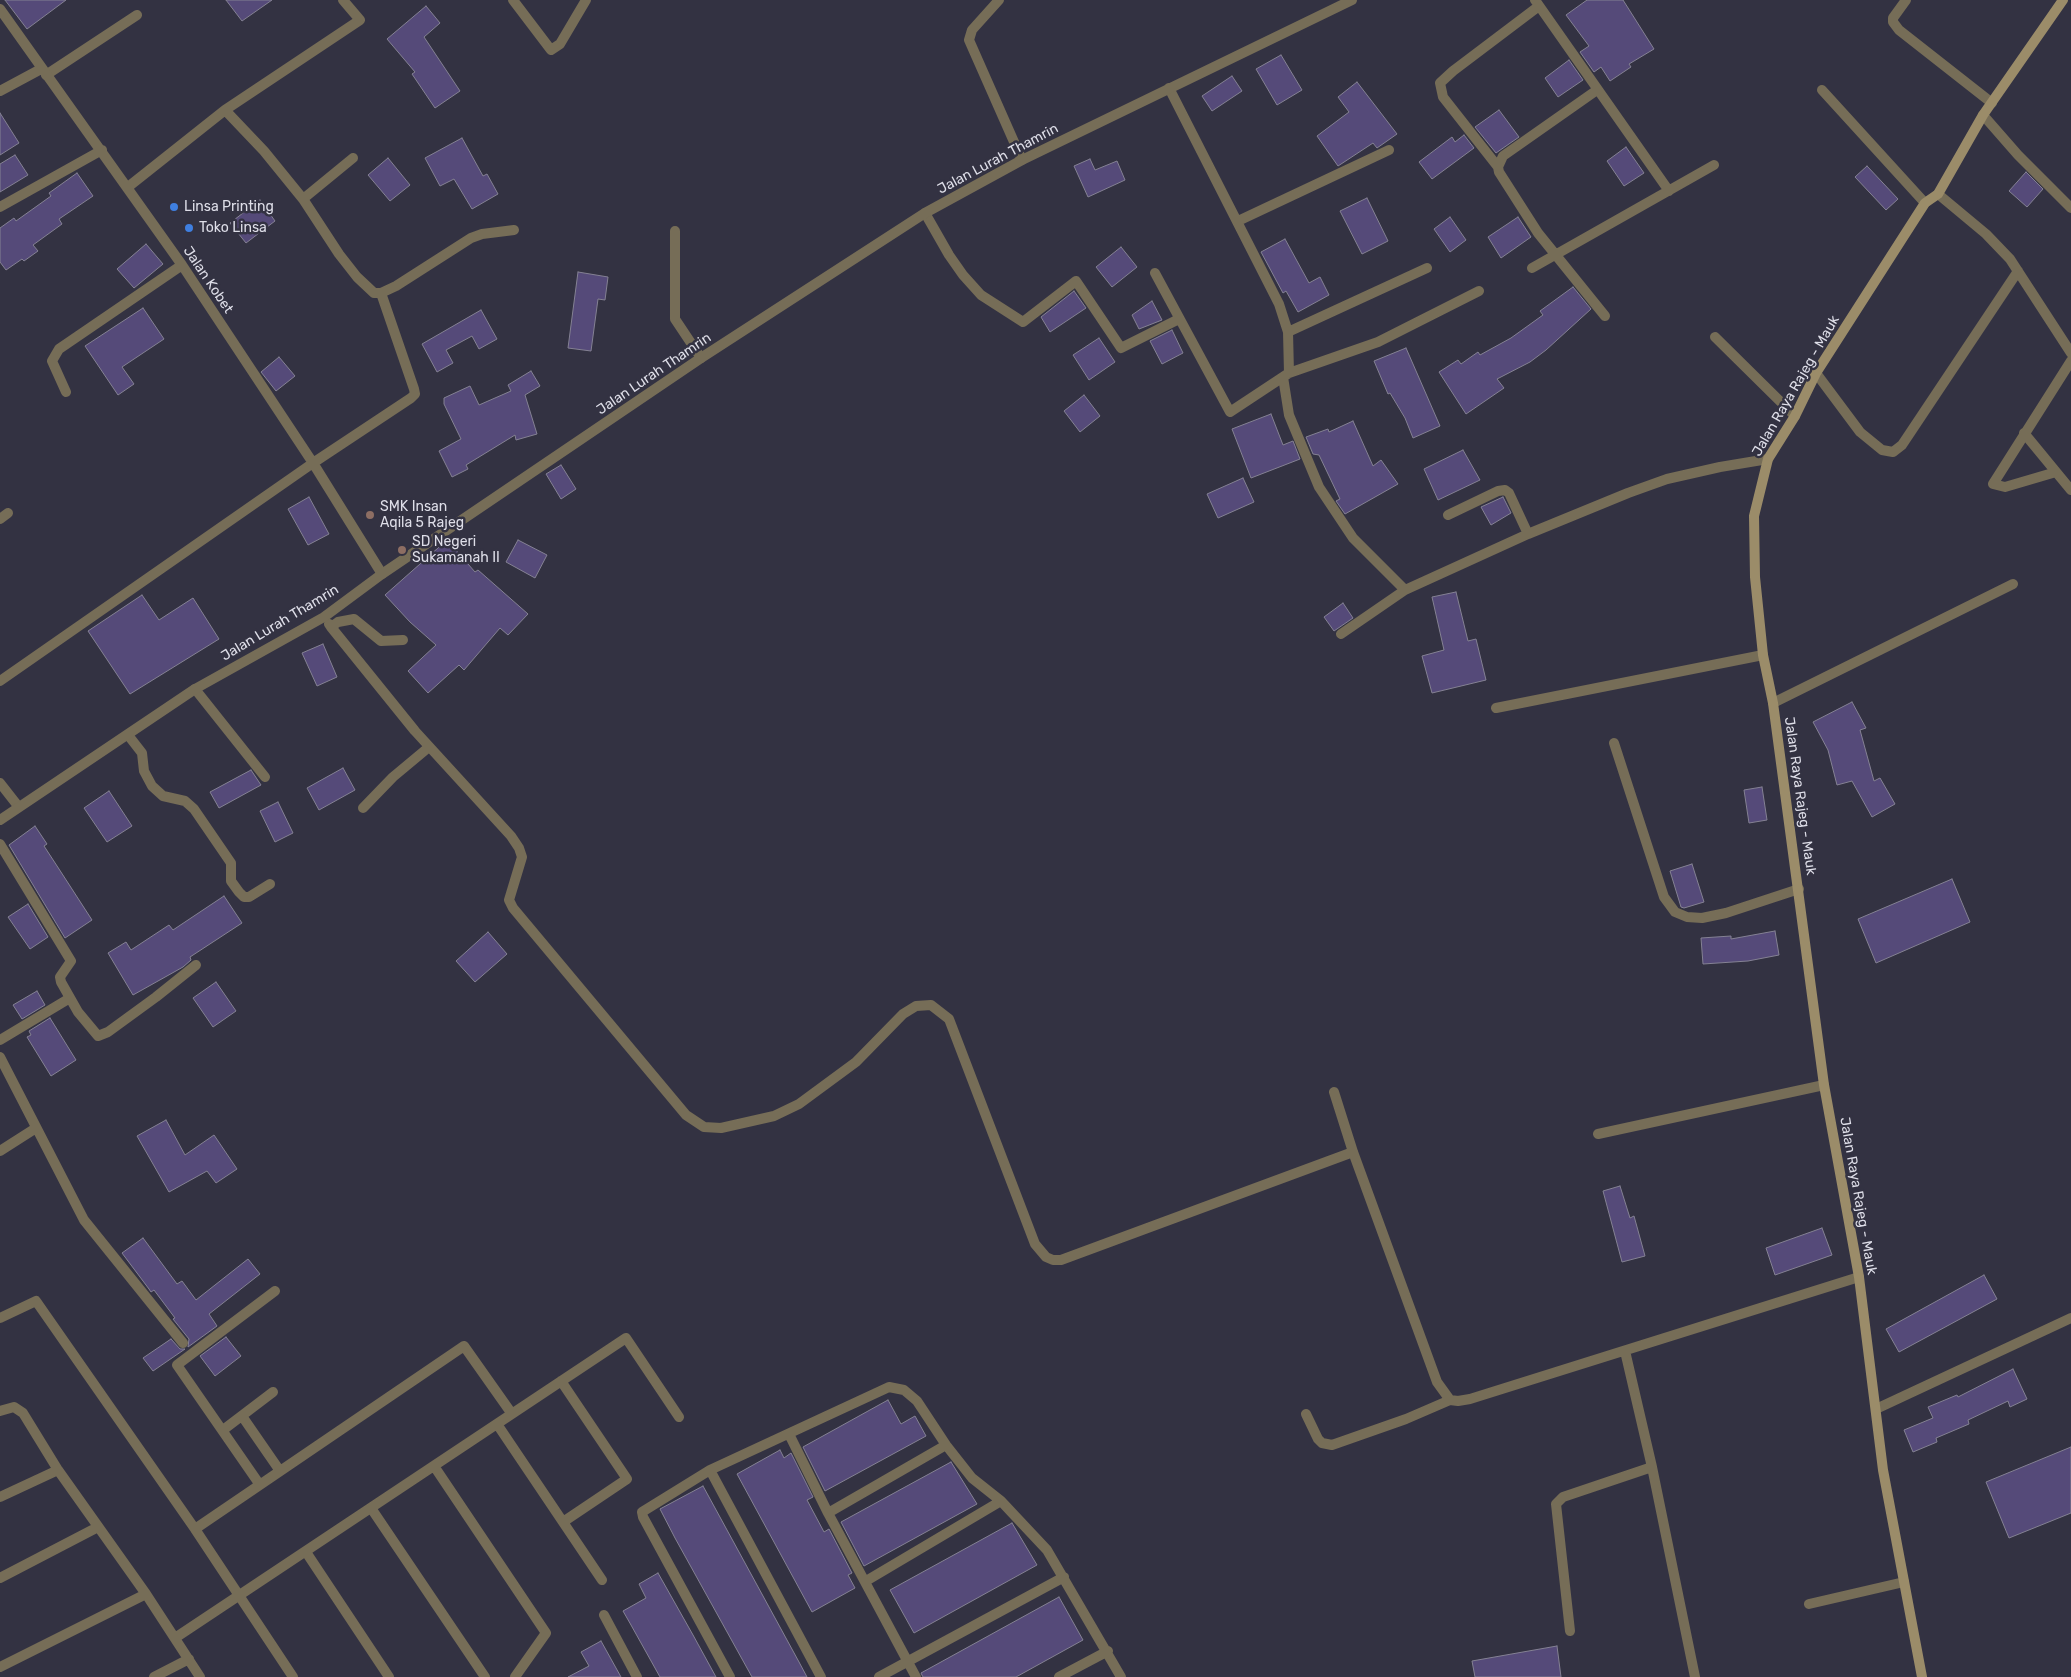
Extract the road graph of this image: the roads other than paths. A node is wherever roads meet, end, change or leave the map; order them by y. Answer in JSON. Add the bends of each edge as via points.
{"nodes":[{"id":1,"x":344,"y":0,"type":"edge"},
{"id":2,"x":513,"y":0,"type":"edge"},
{"id":3,"x":586,"y":0,"type":"edge"},
{"id":4,"x":999,"y":0,"type":"edge"},
{"id":5,"x":1906,"y":0,"type":"edge"},
{"id":6,"x":1349,"y":1,"type":"edge"},
{"id":7,"x":2061,"y":1,"type":"edge"},
{"id":8,"x":1537,"y":3,"type":"edge"},
{"id":9,"x":0,"y":8,"type":"edge"},
{"id":10,"x":137,"y":15,"type":"dead end"},
{"id":11,"x":44,"y":72,"type":"junction"},
{"id":12,"x":1169,"y":88,"type":"junction"},
{"id":13,"x":1597,"y":90,"type":"junction"},
{"id":14,"x":1822,"y":90,"type":"dead end"},
{"id":15,"x":0,"y":91,"type":"edge"},
{"id":16,"x":1992,"y":102,"type":"junction"},
{"id":17,"x":225,"y":110,"type":"junction"},
{"id":18,"x":1983,"y":115,"type":"junction"},
{"id":19,"x":102,"y":150,"type":"junction"},
{"id":20,"x":1389,"y":150,"type":"dead end"},
{"id":21,"x":353,"y":158,"type":"dead end"},
{"id":22,"x":1022,"y":160,"type":"junction"},
{"id":23,"x":1714,"y":165,"type":"dead end"},
{"id":24,"x":1498,"y":167,"type":"junction"},
{"id":25,"x":128,"y":187,"type":"junction"},
{"id":26,"x":1669,"y":191,"type":"junction"},
{"id":27,"x":1938,"y":194,"type":"junction"},
{"id":28,"x":303,"y":199,"type":"junction"},
{"id":29,"x":1925,"y":203,"type":"junction"},
{"id":30,"x":0,"y":207,"type":"edge"},
{"id":31,"x":2071,"y":208,"type":"edge"},
{"id":32,"x":926,"y":213,"type":"junction"},
{"id":33,"x":1238,"y":221,"type":"junction"},
{"id":34,"x":514,"y":230,"type":"dead end"},
{"id":35,"x":675,"y":231,"type":"dead end"},
{"id":36,"x":1555,"y":255,"type":"junction"},
{"id":37,"x":182,"y":265,"type":"junction"},
{"id":38,"x":1427,"y":268,"type":"dead end"},
{"id":39,"x":1532,"y":268,"type":"dead end"},
{"id":40,"x":2018,"y":271,"type":"junction"},
{"id":41,"x":1154,"y":273,"type":"dead end"},
{"id":42,"x":1479,"y":291,"type":"dead end"},
{"id":43,"x":381,"y":293,"type":"junction"},
{"id":44,"x":1605,"y":316,"type":"dead end"},
{"id":45,"x":1179,"y":318,"type":"junction"},
{"id":46,"x":1288,"y":332,"type":"junction"},
{"id":47,"x":1715,"y":337,"type":"dead end"},
{"id":48,"x":2071,"y":353,"type":"edge"},
{"id":49,"x":701,"y":358,"type":"junction"},
{"id":50,"x":2071,"y":361,"type":"edge"},
{"id":51,"x":1816,"y":373,"type":"junction"},
{"id":52,"x":1286,"y":375,"type":"junction"},
{"id":53,"x":66,"y":392,"type":"dead end"},
{"id":54,"x":1795,"y":416,"type":"junction"},
{"id":55,"x":2024,"y":434,"type":"junction"},
{"id":56,"x":1768,"y":459,"type":"junction"},
{"id":57,"x":313,"y":463,"type":"junction"},
{"id":58,"x":2056,"y":472,"type":"junction"},
{"id":59,"x":2071,"y":490,"type":"edge"},
{"id":60,"x":1448,"y":515,"type":"dead end"},
{"id":61,"x":1528,"y":534,"type":"junction"},
{"id":62,"x":382,"y":574,"type":"junction"},
{"id":63,"x":2013,"y":584,"type":"dead end"},
{"id":64,"x":1405,"y":590,"type":"junction"},
{"id":65,"x":324,"y":616,"type":"junction"},
{"id":66,"x":332,"y":628,"type":"junction"},
{"id":67,"x":1341,"y":634,"type":"dead end"},
{"id":68,"x":403,"y":640,"type":"dead end"},
{"id":69,"x":1763,"y":655,"type":"junction"},
{"id":70,"x":0,"y":681,"type":"edge"},
{"id":71,"x":195,"y":689,"type":"junction"},
{"id":72,"x":1773,"y":703,"type":"junction"},
{"id":73,"x":1496,"y":708,"type":"dead end"},
{"id":74,"x":128,"y":735,"type":"junction"},
{"id":75,"x":1614,"y":742,"type":"dead end"},
{"id":76,"x":428,"y":747,"type":"junction"},
{"id":77,"x":265,"y":777,"type":"dead end"},
{"id":78,"x":0,"y":784,"type":"edge"},
{"id":79,"x":18,"y":806,"type":"junction"},
{"id":80,"x":363,"y":808,"type":"dead end"},
{"id":81,"x":0,"y":820,"type":"edge"},
{"id":82,"x":0,"y":844,"type":"edge"},
{"id":83,"x":270,"y":884,"type":"dead end"},
{"id":84,"x":1799,"y":888,"type":"junction"},
{"id":85,"x":196,"y":965,"type":"dead end"},
{"id":86,"x":70,"y":998,"type":"junction"},
{"id":87,"x":0,"y":1040,"type":"edge"},
{"id":88,"x":0,"y":1057,"type":"edge"},
{"id":89,"x":1824,"y":1084,"type":"junction"},
{"id":90,"x":1334,"y":1092,"type":"dead end"},
{"id":91,"x":36,"y":1128,"type":"junction"},
{"id":92,"x":1598,"y":1134,"type":"dead end"},
{"id":93,"x":0,"y":1151,"type":"edge"},
{"id":94,"x":1353,"y":1152,"type":"junction"},
{"id":95,"x":1859,"y":1277,"type":"junction"},
{"id":96,"x":275,"y":1290,"type":"dead end"},
{"id":97,"x":0,"y":1318,"type":"edge"},
{"id":98,"x":2071,"y":1318,"type":"edge"},
{"id":99,"x":183,"y":1343,"type":"dead end"},
{"id":100,"x":1625,"y":1351,"type":"junction"},
{"id":101,"x":561,"y":1381,"type":"junction"},
{"id":102,"x":273,"y":1392,"type":"dead end"},
{"id":103,"x":1450,"y":1400,"type":"junction"},
{"id":104,"x":1876,"y":1409,"type":"junction"},
{"id":105,"x":0,"y":1411,"type":"edge"},
{"id":106,"x":512,"y":1414,"type":"junction"},
{"id":107,"x":1306,"y":1414,"type":"dead end"},
{"id":108,"x":242,"y":1416,"type":"junction"},
{"id":109,"x":679,"y":1418,"type":"dead end"},
{"id":110,"x":497,"y":1424,"type":"junction"},
{"id":111,"x":223,"y":1430,"type":"junction"},
{"id":112,"x":789,"y":1434,"type":"junction"},
{"id":113,"x":946,"y":1445,"type":"junction"},
{"id":114,"x":434,"y":1466,"type":"junction"},
{"id":115,"x":1652,"y":1467,"type":"junction"},
{"id":116,"x":58,"y":1470,"type":"junction"},
{"id":117,"x":710,"y":1470,"type":"junction"},
{"id":118,"x":280,"y":1471,"type":"junction"},
{"id":119,"x":260,"y":1485,"type":"junction"},
{"id":120,"x":0,"y":1497,"type":"edge"},
{"id":121,"x":1001,"y":1502,"type":"junction"},
{"id":122,"x":371,"y":1508,"type":"junction"},
{"id":123,"x":828,"y":1513,"type":"junction"},
{"id":124,"x":563,"y":1522,"type":"junction"},
{"id":125,"x":98,"y":1527,"type":"junction"},
{"id":126,"x":195,"y":1530,"type":"junction"},
{"id":127,"x":306,"y":1552,"type":"junction"},
{"id":128,"x":1064,"y":1577,"type":"junction"},
{"id":129,"x":0,"y":1578,"type":"edge"},
{"id":130,"x":602,"y":1580,"type":"dead end"},
{"id":131,"x":866,"y":1582,"type":"junction"},
{"id":132,"x":1904,"y":1582,"type":"junction"},
{"id":133,"x":146,"y":1594,"type":"junction"},
{"id":134,"x":239,"y":1596,"type":"junction"},
{"id":135,"x":1809,"y":1604,"type":"dead end"},
{"id":136,"x":604,"y":1615,"type":"dead end"},
{"id":137,"x":1570,"y":1631,"type":"dead end"},
{"id":138,"x":176,"y":1638,"type":"junction"},
{"id":139,"x":1108,"y":1651,"type":"junction"},
{"id":140,"x":189,"y":1659,"type":"junction"},
{"id":141,"x":908,"y":1661,"type":"junction"},
{"id":142,"x":0,"y":1667,"type":"edge"},
{"id":143,"x":154,"y":1677,"type":"edge"},
{"id":144,"x":200,"y":1677,"type":"edge"},
{"id":145,"x":293,"y":1677,"type":"edge"},
{"id":146,"x":389,"y":1677,"type":"edge"},
{"id":147,"x":485,"y":1677,"type":"edge"},
{"id":148,"x":515,"y":1677,"type":"edge"},
{"id":149,"x":637,"y":1677,"type":"edge"},
{"id":150,"x":730,"y":1677,"type":"edge"},
{"id":151,"x":821,"y":1677,"type":"edge"},
{"id":152,"x":879,"y":1677,"type":"edge"},
{"id":153,"x":916,"y":1677,"type":"edge"},
{"id":154,"x":1059,"y":1677,"type":"edge"},
{"id":155,"x":1122,"y":1677,"type":"edge"},
{"id":156,"x":1695,"y":1677,"type":"edge"},
{"id":157,"x":1922,"y":1677,"type":"edge"}],
"edges":[{"from":1,"to":17,"type":"street","via":[[360,20]]},
{"from":2,"to":3,"type":"street","via":[[551,50],[560,44]]},
{"from":4,"to":22,"type":"street","via":[[972,30],[968,40]]},
{"from":5,"to":16,"type":"street","via":[[1893,22]]},
{"from":6,"to":12,"type":"street","name":"Jalan Lurah Thamrin"},
{"from":7,"to":16,"type":"main road","name":"Jalan Raya Rajeg - Mauk"},
{"from":8,"to":13,"type":"street"},
{"from":8,"to":24,"type":"street","via":[[1440,84],[1443,97]]},
{"from":9,"to":11,"type":"street","name":"Jalan Kobet"},
{"from":10,"to":11,"type":"street"},
{"from":11,"to":15,"type":"street"},
{"from":11,"to":19,"type":"street","name":"Jalan Kobet"},
{"from":12,"to":22,"type":"street","name":"Jalan Lurah Thamrin"},
{"from":12,"to":33,"type":"street"},
{"from":13,"to":24,"type":"street","via":[[1501,158]]},
{"from":13,"to":26,"type":"street"},
{"from":14,"to":29,"type":"street"},
{"from":16,"to":18,"type":"main road","name":"Jalan Raya Rajeg - Mauk"},
{"from":17,"to":25,"type":"street"},
{"from":17,"to":28,"type":"street"},
{"from":18,"to":27,"type":"main road","name":"Jalan Raya Rajeg - Mauk"},
{"from":18,"to":31,"type":"street"},
{"from":19,"to":25,"type":"street","name":"Jalan Kobet"},
{"from":19,"to":30,"type":"street"},
{"from":20,"to":33,"type":"street"},
{"from":21,"to":28,"type":"street"},
{"from":22,"to":32,"type":"street","name":"Jalan Lurah Thamrin"},
{"from":23,"to":26,"type":"street"},
{"from":24,"to":36,"type":"street"},
{"from":25,"to":37,"type":"street","name":"Jalan Kobet"},
{"from":26,"to":36,"type":"street"},
{"from":27,"to":29,"type":"main road","name":"Jalan Raya Rajeg - Mauk"},
{"from":27,"to":40,"type":"street","via":[[1986,234]]},
{"from":28,"to":43,"type":"street","via":[[357,277],[374,293]]},
{"from":29,"to":51,"type":"main road","name":"Jalan Raya Rajeg - Mauk"},
{"from":32,"to":45,"type":"street","via":[[962,275],[981,295],[1023,322],[1076,281],[1121,348]]},
{"from":32,"to":49,"type":"street","name":"Jalan Lurah Thamrin"},
{"from":33,"to":46,"type":"street","via":[[1279,304]]},
{"from":34,"to":43,"type":"street","via":[[471,238]]},
{"from":35,"to":49,"type":"street","via":[[675,319]]},
{"from":36,"to":39,"type":"street"},
{"from":36,"to":44,"type":"street"},
{"from":37,"to":53,"type":"street","via":[[59,348],[52,361]]},
{"from":37,"to":57,"type":"street","name":"Jalan Kobet"},
{"from":38,"to":46,"type":"street"},
{"from":40,"to":48,"type":"street"},
{"from":40,"to":51,"type":"street","via":[[1902,445],[1893,452],[1882,450],[1860,432]]},
{"from":41,"to":45,"type":"street"},
{"from":42,"to":52,"type":"street","via":[[1378,342]]},
{"from":43,"to":57,"type":"street","via":[[414,394]]},
{"from":45,"to":52,"type":"street","via":[[1230,412]]},
{"from":46,"to":52,"type":"street"},
{"from":47,"to":54,"type":"street"},
{"from":49,"to":62,"type":"street","name":"Jalan Lurah Thamrin"},
{"from":50,"to":55,"type":"street"},
{"from":51,"to":54,"type":"main road","name":"Jalan Raya Rajeg - Mauk"},
{"from":52,"to":64,"type":"street","via":[[1289,415],[1318,487],[1353,538]]},
{"from":54,"to":56,"type":"main road","name":"Jalan Raya Rajeg - Mauk"},
{"from":55,"to":58,"type":"street"},
{"from":55,"to":58,"type":"street","via":[[1993,482],[1994,486],[2005,487]]},
{"from":56,"to":61,"type":"street","via":[[1667,479]]},
{"from":56,"to":69,"type":"main road","name":"Jalan Raya Rajeg - Mauk","via":[[1754,532]]},
{"from":57,"to":62,"type":"street","name":"Jalan Kobet"},
{"from":57,"to":70,"type":"street"},
{"from":58,"to":59,"type":"street"},
{"from":60,"to":61,"type":"street","via":[[1505,490]]},
{"from":61,"to":64,"type":"street"},
{"from":62,"to":65,"type":"street","name":"Jalan Lurah Thamrin"},
{"from":63,"to":72,"type":"street"},
{"from":64,"to":67,"type":"street"},
{"from":65,"to":66,"type":"street"},
{"from":65,"to":71,"type":"street","name":"Jalan Lurah Thamrin"},
{"from":66,"to":68,"type":"street","via":[[338,622],[354,619],[376,639]]},
{"from":66,"to":76,"type":"street"},
{"from":69,"to":72,"type":"main road","name":"Jalan Raya Rajeg - Mauk"},
{"from":69,"to":73,"type":"street"},
{"from":71,"to":74,"type":"street","name":"Jalan Lurah Thamrin"},
{"from":71,"to":77,"type":"street"},
{"from":72,"to":84,"type":"main road","name":"Jalan Raya Rajeg - Mauk"},
{"from":74,"to":79,"type":"street","name":"Jalan Lurah Thamrin"},
{"from":74,"to":83,"type":"street","via":[[142,753],[144,770],[152,786],[163,796],[185,801],[210,832],[231,863],[231,880],[239,892],[249,897]]},
{"from":75,"to":84,"type":"street","via":[[1664,897],[1675,912],[1702,918]]},
{"from":76,"to":80,"type":"street"},
{"from":76,"to":94,"type":"street","via":[[519,848],[522,857],[509,900],[513,908],[686,1115],[704,1127],[721,1128],[774,1116],[799,1104],[856,1062],[903,1014],[916,1006],[931,1005],[948,1019],[1035,1244],[1046,1258],[1061,1260]]},
{"from":78,"to":79,"type":"street"},
{"from":79,"to":81,"type":"street","name":"Jalan Lurah Thamrin"},
{"from":82,"to":86,"type":"street","via":[[71,961],[60,977]]},
{"from":84,"to":89,"type":"main road","name":"Jalan Raya Rajeg - Mauk"},
{"from":85,"to":86,"type":"street","via":[[103,1035],[93,1032]]},
{"from":86,"to":87,"type":"street"},
{"from":88,"to":91,"type":"street"},
{"from":89,"to":92,"type":"street"},
{"from":89,"to":95,"type":"main road","name":"Jalan Raya Rajeg - Mauk"},
{"from":90,"to":94,"type":"street"},
{"from":91,"to":93,"type":"street"},
{"from":91,"to":99,"type":"street","via":[[84,1220]]},
{"from":94,"to":103,"type":"street","via":[[1438,1382]]},
{"from":95,"to":100,"type":"street"},
{"from":95,"to":104,"type":"main road","name":"Jalan Raya Rajeg - Mauk"},
{"from":96,"to":111,"type":"street","via":[[177,1365]]},
{"from":97,"to":126,"type":"street","via":[[36,1300]]},
{"from":98,"to":104,"type":"street"},
{"from":100,"to":103,"type":"street","via":[[1470,1398]]},
{"from":100,"to":115,"type":"street"},
{"from":101,"to":106,"type":"street"},
{"from":101,"to":109,"type":"street","via":[[626,1338]]},
{"from":101,"to":124,"type":"street","via":[[627,1479]]},
{"from":102,"to":108,"type":"street"},
{"from":103,"to":107,"type":"street","via":[[1332,1445],[1318,1439]]},
{"from":104,"to":132,"type":"main road","name":"Jalan Raya Rajeg - Mauk","via":[[1883,1470]]},
{"from":105,"to":116,"type":"street","via":[[14,1407],[23,1413]]},
{"from":106,"to":110,"type":"street"},
{"from":106,"to":118,"type":"street","via":[[464,1346]]},
{"from":108,"to":111,"type":"street"},
{"from":108,"to":118,"type":"street"},
{"from":110,"to":114,"type":"street"},
{"from":110,"to":124,"type":"street"},
{"from":111,"to":119,"type":"street"},
{"from":112,"to":113,"type":"street","via":[[889,1387],[904,1390],[917,1401]]},
{"from":112,"to":117,"type":"street"},
{"from":112,"to":123,"type":"street"},
{"from":113,"to":121,"type":"street","via":[[972,1478]]},
{"from":113,"to":123,"type":"street"},
{"from":114,"to":122,"type":"street"},
{"from":114,"to":148,"type":"street","via":[[546,1633]]},
{"from":115,"to":137,"type":"street","via":[[1564,1497],[1556,1504]]},
{"from":115,"to":156,"type":"street"},
{"from":116,"to":120,"type":"street"},
{"from":116,"to":125,"type":"street"},
{"from":117,"to":150,"type":"street","via":[[641,1513]]},
{"from":117,"to":151,"type":"street"},
{"from":118,"to":119,"type":"street"},
{"from":119,"to":126,"type":"street"},
{"from":121,"to":128,"type":"street","via":[[1032,1532]]},
{"from":121,"to":131,"type":"street"},
{"from":122,"to":127,"type":"street"},
{"from":122,"to":147,"type":"street"},
{"from":123,"to":131,"type":"street"},
{"from":124,"to":130,"type":"street"},
{"from":125,"to":129,"type":"street"},
{"from":125,"to":133,"type":"street"},
{"from":126,"to":134,"type":"street"},
{"from":127,"to":134,"type":"street"},
{"from":127,"to":146,"type":"street"},
{"from":128,"to":139,"type":"street"},
{"from":128,"to":141,"type":"street"},
{"from":131,"to":141,"type":"street"},
{"from":132,"to":135,"type":"street"},
{"from":132,"to":157,"type":"main road","name":"Jalan Raya Rajeg - Mauk"},
{"from":133,"to":138,"type":"street"},
{"from":133,"to":142,"type":"street"},
{"from":134,"to":138,"type":"street"},
{"from":134,"to":145,"type":"street"},
{"from":136,"to":149,"type":"street"},
{"from":138,"to":140,"type":"street"},
{"from":139,"to":154,"type":"street"},
{"from":139,"to":155,"type":"street"},
{"from":140,"to":143,"type":"street"},
{"from":140,"to":144,"type":"street"},
{"from":141,"to":152,"type":"street"},
{"from":141,"to":153,"type":"street"}]}
